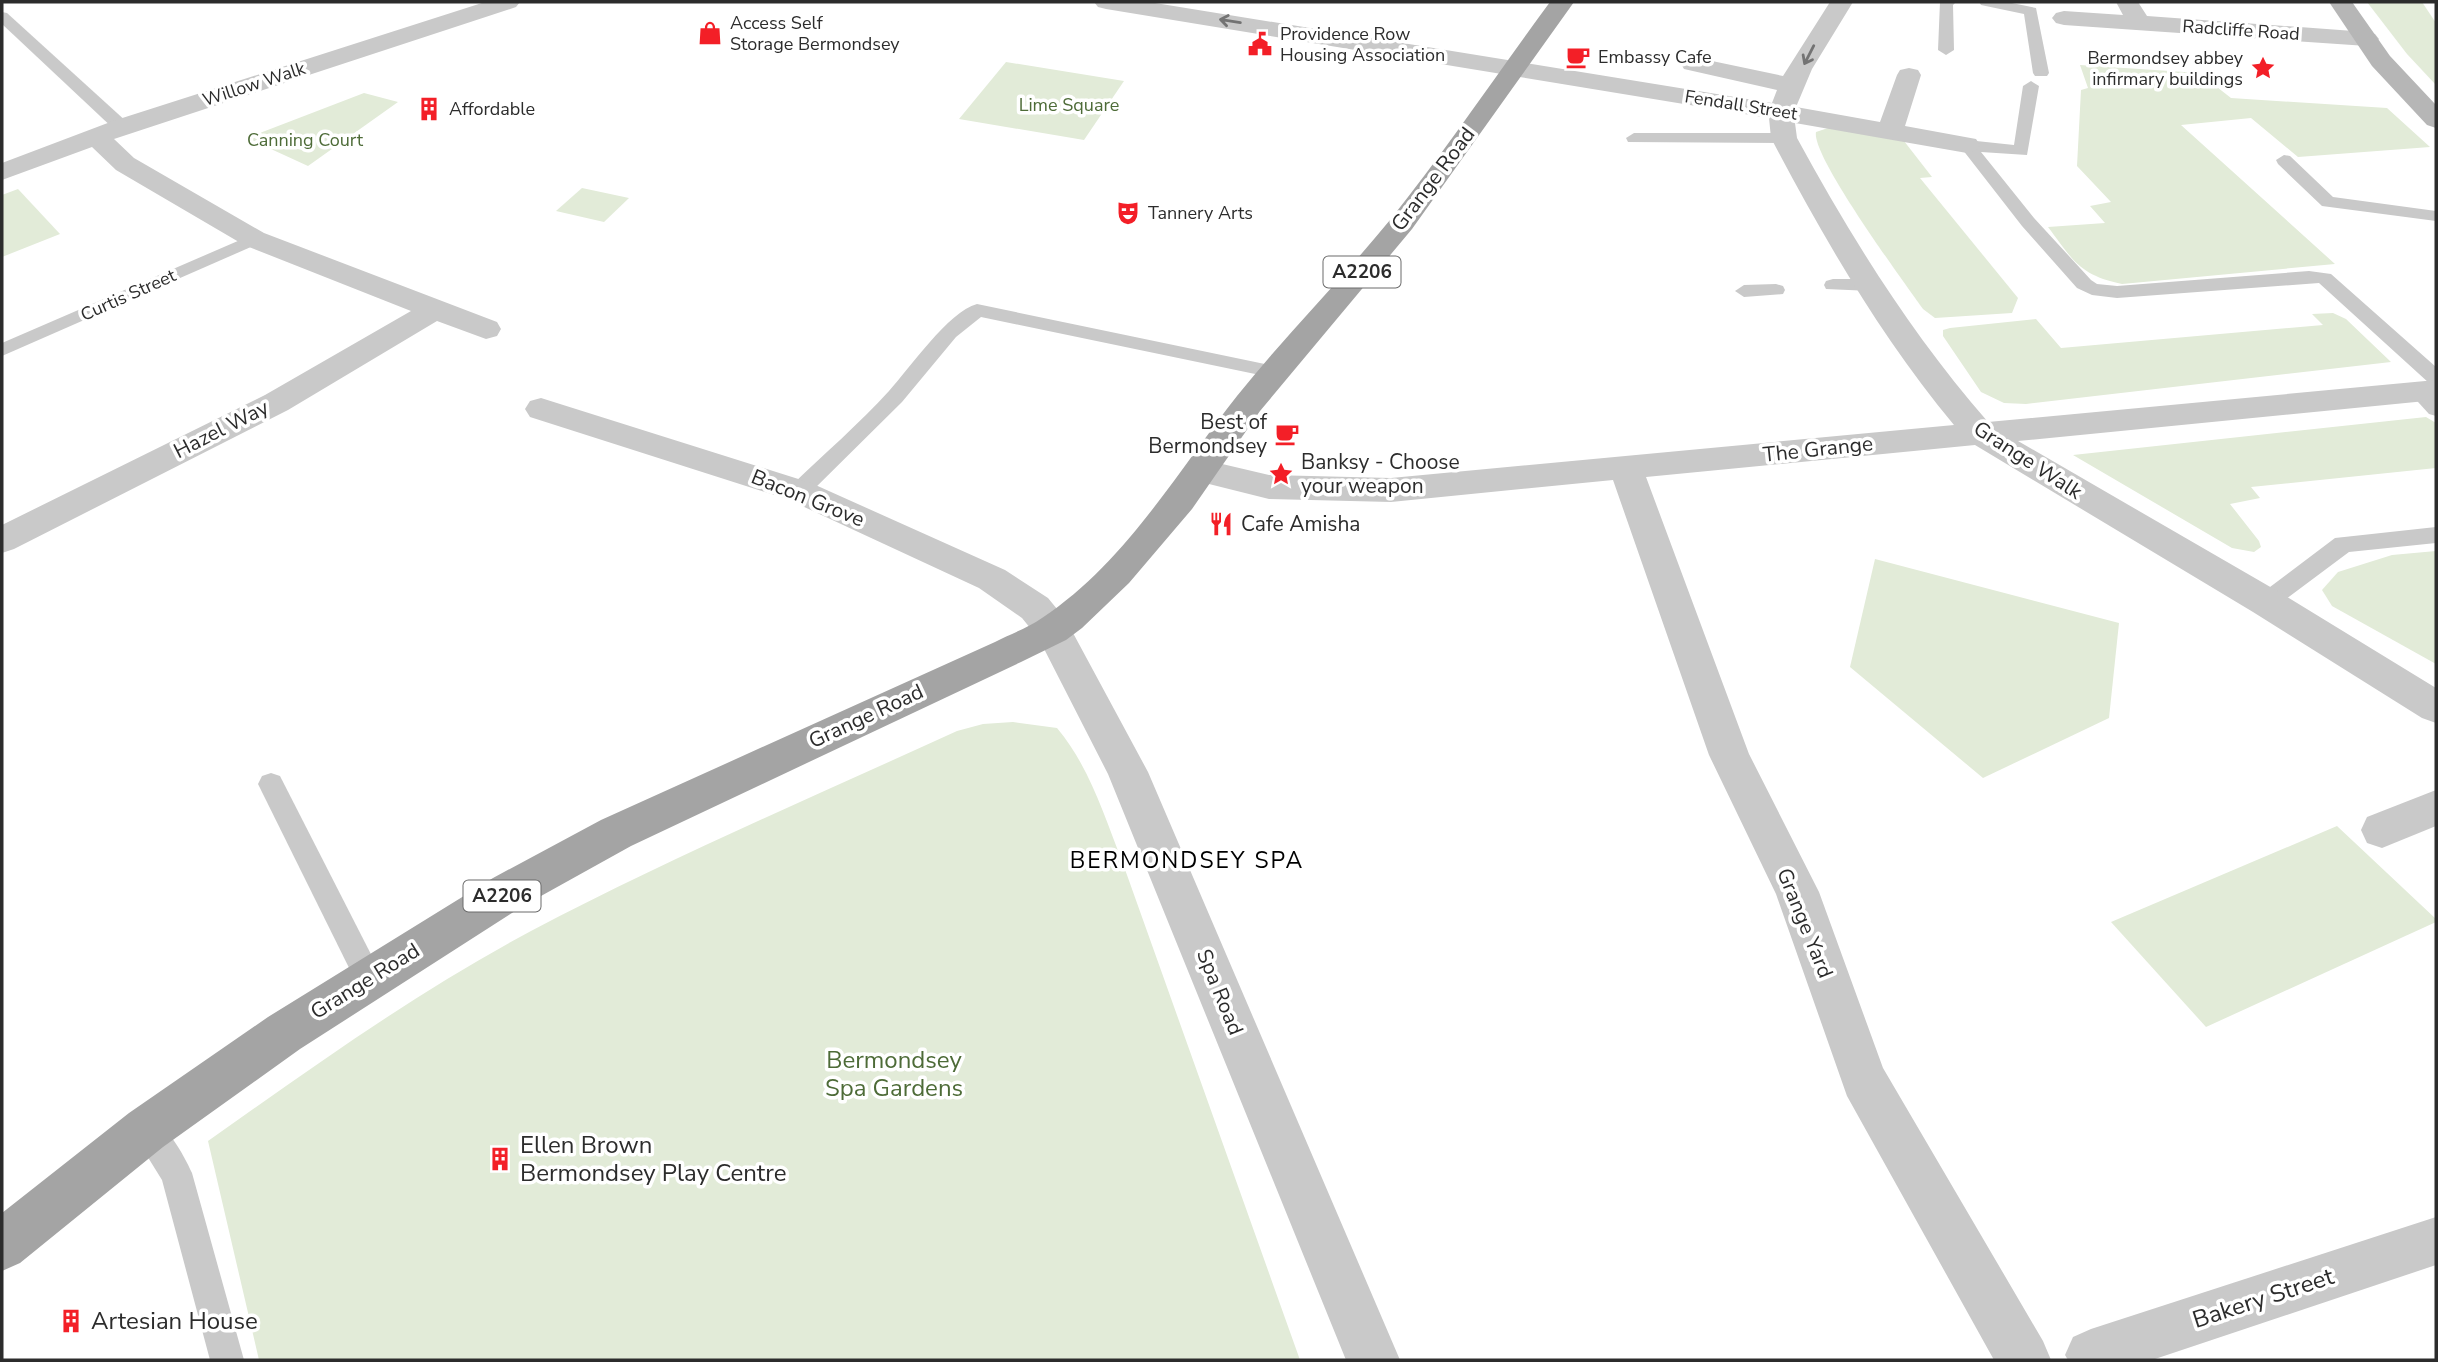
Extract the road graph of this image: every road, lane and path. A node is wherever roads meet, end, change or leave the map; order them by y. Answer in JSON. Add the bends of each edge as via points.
{"nodes":[{"id":1,"x":508,"y":2,"type":"edge"},
{"id":2,"x":1106,"y":2,"type":"edge"},
{"id":3,"x":1562,"y":2,"type":"edge"},
{"id":4,"x":1842,"y":2,"type":"edge"},
{"id":5,"x":1949,"y":2,"type":"edge"},
{"id":6,"x":1986,"y":2,"type":"edge"},
{"id":7,"x":2127,"y":2,"type":"edge"},
{"id":8,"x":2341,"y":2,"type":"edge"},
{"id":9,"x":2,"y":16,"type":"edge"},
{"id":10,"x":2064,"y":18,"type":"dead end"},
{"id":11,"x":2139,"y":23,"type":"junction"},
{"id":12,"x":2367,"y":39,"type":"junction"},
{"id":13,"x":1946,"y":50,"type":"dead end"},
{"id":14,"x":1693,"y":64,"type":"dead end"},
{"id":15,"x":1515,"y":68,"type":"junction"},
{"id":16,"x":1909,"y":75,"type":"dead end"},
{"id":17,"x":1787,"y":112,"type":"junction"},
{"id":18,"x":2436,"y":120,"type":"edge"},
{"id":19,"x":122,"y":127,"type":"junction"},
{"id":20,"x":1890,"y":131,"type":"junction"},
{"id":21,"x":96,"y":137,"type":"junction"},
{"id":22,"x":1634,"y":138,"type":"dead end"},
{"id":23,"x":1967,"y":145,"type":"junction"},
{"id":24,"x":2284,"y":160,"type":"dead end"},
{"id":25,"x":2,"y":172,"type":"edge"},
{"id":26,"x":2436,"y":216,"type":"edge"},
{"id":27,"x":254,"y":239,"type":"junction"},
{"id":28,"x":1833,"y":285,"type":"dead end"},
{"id":29,"x":1871,"y":285,"type":"junction"},
{"id":30,"x":1776,"y":290,"type":"dead end"},
{"id":31,"x":1744,"y":292,"type":"dead end"},
{"id":32,"x":435,"y":309,"type":"junction"},
{"id":33,"x":486,"y":329,"type":"dead end"},
{"id":34,"x":2,"y":350,"type":"edge"},
{"id":35,"x":1274,"y":372,"type":"junction"},
{"id":36,"x":2432,"y":392,"type":"edge"},
{"id":37,"x":541,"y":409,"type":"dead end"},
{"id":38,"x":1979,"y":433,"type":"junction"},
{"id":39,"x":1626,"y":468,"type":"junction"},
{"id":40,"x":1201,"y":471,"type":"junction"},
{"id":41,"x":799,"y":491,"type":"junction"},
{"id":42,"x":2436,"y":535,"type":"edge"},
{"id":43,"x":2,"y":540,"type":"edge"},
{"id":44,"x":2266,"y":602,"type":"junction"},
{"id":45,"x":1053,"y":630,"type":"junction"},
{"id":46,"x":2436,"y":707,"type":"edge"},
{"id":47,"x":271,"y":784,"type":"dead end"},
{"id":48,"x":2436,"y":807,"type":"edge"},
{"id":49,"x":2382,"y":830,"type":"dead end"},
{"id":50,"x":369,"y":979,"type":"junction"},
{"id":51,"x":146,"y":1130,"type":"junction"},
{"id":52,"x":2436,"y":1241,"type":"edge"},
{"id":53,"x":2,"y":1245,"type":"edge"},
{"id":54,"x":2092,"y":1358,"type":"edge"},
{"id":55,"x":227,"y":1360,"type":"edge"},
{"id":56,"x":1373,"y":1360,"type":"edge"},
{"id":57,"x":2024,"y":1360,"type":"edge"}],
"edges":[{"from":1,"to":19,"type":"street","name":"Willow Walk"},
{"from":15,"to":2,"type":"street","name":"Fendall Street","one_way":true},
{"from":3,"to":15,"type":"main road","name":"Grange Road","number":"A2206"},
{"from":4,"to":17,"type":"street","one_way":true,"via":[[1816,40]]},
{"from":5,"to":13,"type":"lane"},
{"from":6,"to":23,"type":"lane","via":[[2031,10],[2036,79],[2021,151]]},
{"from":7,"to":11,"type":"street"},
{"from":8,"to":12,"type":"main road"},
{"from":9,"to":19,"type":"lane"},
{"from":10,"to":11,"type":"street","name":"Radcliffe Road"},
{"from":11,"to":12,"type":"street","name":"Radcliffe Road"},
{"from":12,"to":18,"type":"main road"},
{"from":14,"to":17,"type":"street"},
{"from":15,"to":17,"type":"street","name":"Fendall Street"},
{"from":15,"to":35,"type":"main road","name":"Grange Road","number":"A2206","via":[[1402,223]]},
{"from":16,"to":20,"type":"street"},
{"from":17,"to":20,"type":"street","name":"Fendall Street"},
{"from":17,"to":22,"type":"lane"},
{"from":17,"to":29,"type":"street","name":"Grange Walk"},
{"from":19,"to":21,"type":"street","name":"Willow Walk"},
{"from":20,"to":23,"type":"street","name":"Fendall Street"},
{"from":21,"to":25,"type":"street","name":"Willow Walk"},
{"from":21,"to":27,"type":"street","via":[[118,160]]},
{"from":23,"to":36,"type":"lane","via":[[2028,222],[2092,289],[2117,292],[2324,278]]},
{"from":24,"to":26,"type":"lane","via":[[2328,202]]},
{"from":27,"to":32,"type":"street"},
{"from":27,"to":34,"type":"lane","name":"Curtis Street"},
{"from":28,"to":29,"type":"lane"},
{"from":29,"to":38,"type":"street","name":"Grange Walk","via":[[1920,360]]},
{"from":30,"to":31,"type":"lane"},
{"from":32,"to":33,"type":"street"},
{"from":32,"to":43,"type":"street","name":"Hazel Way","via":[[316,381]]},
{"from":35,"to":40,"type":"main road","name":"Grange Road","number":"A2206"},
{"from":35,"to":41,"type":"lane","via":[[977,310],[949,333],[895,397]]},
{"from":36,"to":38,"type":"street","name":"The Grange"},
{"from":37,"to":41,"type":"street","name":"Bacon Grove"},
{"from":38,"to":39,"type":"street","name":"The Grange"},
{"from":38,"to":44,"type":"street","name":"Grange Walk"},
{"from":39,"to":40,"type":"street","name":"The Grange","via":[[1391,490],[1269,487]]},
{"from":39,"to":57,"type":"street","name":"Grange Yard","via":[[1729,755],[1797,892],[1864,1080]]},
{"from":40,"to":45,"type":"main road","name":"Grange Road","number":"A2206","via":[[1116,574]]},
{"from":41,"to":45,"type":"street","name":"Bacon Grove","via":[[992,579],[1035,608]]},
{"from":42,"to":44,"type":"lane","via":[[2343,544]]},
{"from":44,"to":46,"type":"street","name":"Grange Walk"},
{"from":45,"to":50,"type":"main road","name":"Grange Road","number":"A2206","via":[[616,833],[508,892]]},
{"from":45,"to":56,"type":"street","name":"Spa Road","via":[[1128,772],[1160,845]]},
{"from":47,"to":50,"type":"lane"},
{"from":48,"to":49,"type":"street"},
{"from":50,"to":51,"type":"main road","name":"Grange Road","number":"A2206","via":[[290,1028]]},
{"from":51,"to":53,"type":"main road","name":"Grange Road","number":"A2206"},
{"from":51,"to":55,"type":"lane","via":[[176,1173]]},
{"from":52,"to":54,"type":"street","name":"Bakery Street"}]}
